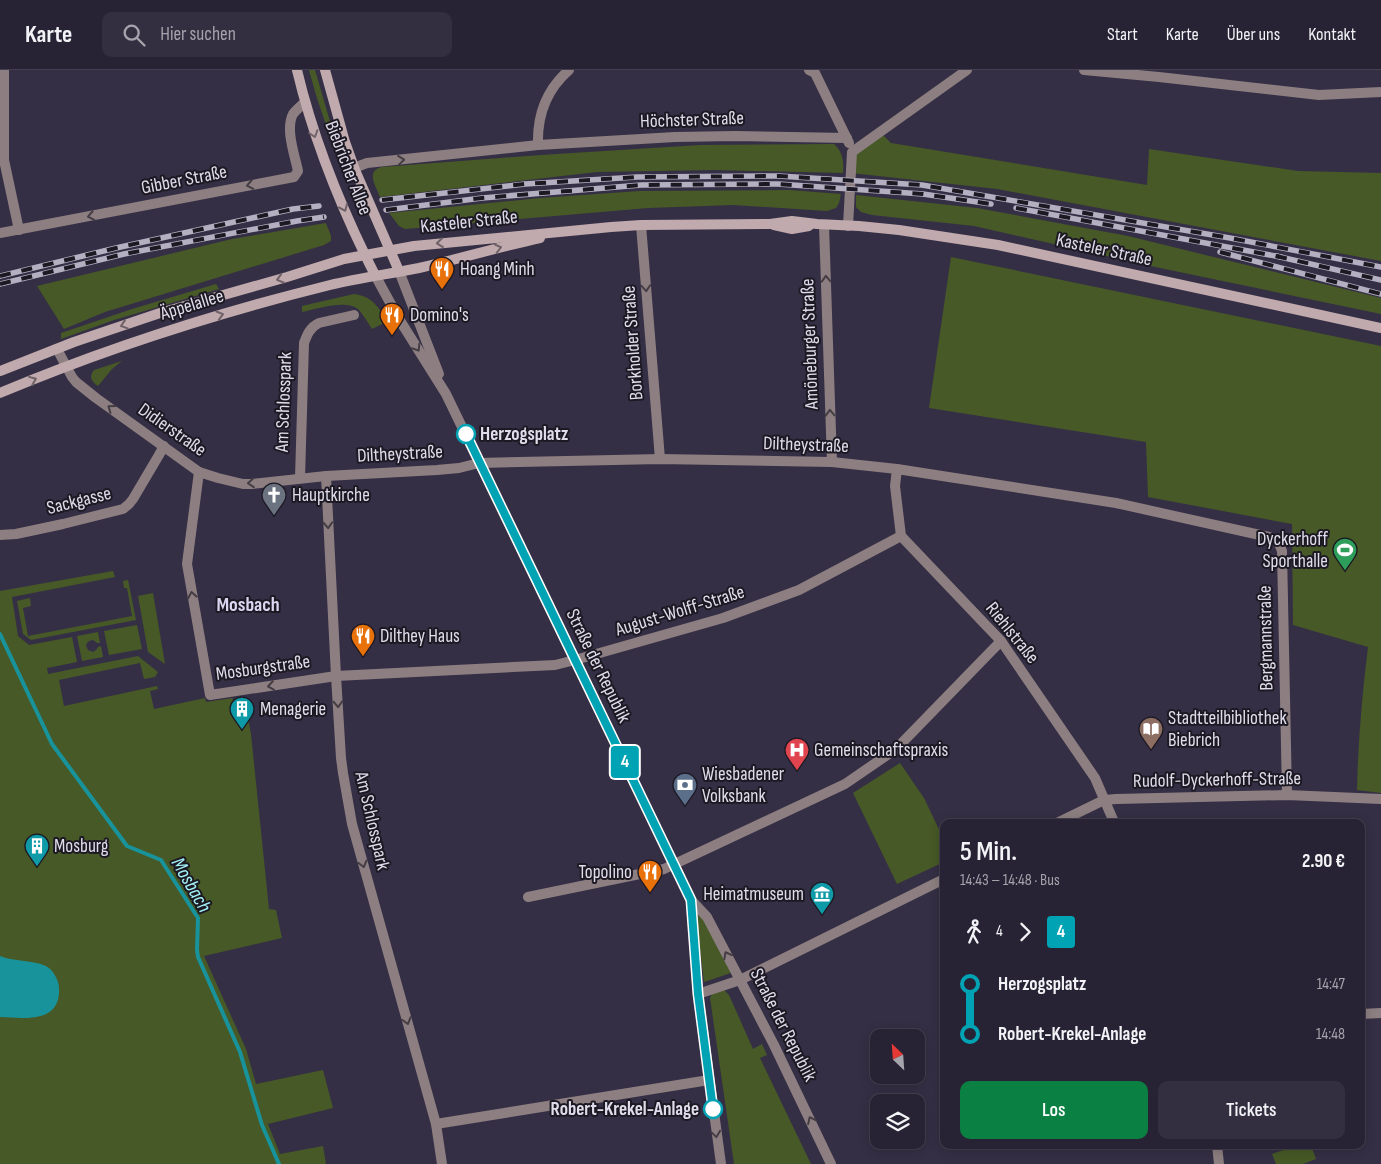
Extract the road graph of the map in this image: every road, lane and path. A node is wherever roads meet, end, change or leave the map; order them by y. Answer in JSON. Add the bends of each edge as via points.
{"nodes":[{"id":1,"x":4,"y":70,"type":"edge"},
{"id":2,"x":297,"y":70,"type":"edge"},
{"id":3,"x":325,"y":70,"type":"edge"},
{"id":4,"x":569,"y":70,"type":"edge"},
{"id":5,"x":967,"y":70,"type":"edge"},
{"id":6,"x":1084,"y":70,"type":"edge"},
{"id":7,"x":814,"y":71,"type":"edge"},
{"id":8,"x":1381,"y":92,"type":"edge"},
{"id":9,"x":305,"y":102,"type":"junction"},
{"id":10,"x":847,"y":138,"type":"junction"},
{"id":11,"x":538,"y":145,"type":"junction"},
{"id":12,"x":852,"y":152,"type":"junction"},
{"id":13,"x":2,"y":161,"type":"edge"},
{"id":14,"x":357,"y":175,"type":"junction"},
{"id":15,"x":821,"y":224,"type":"junction"},
{"id":16,"x":642,"y":225,"type":"junction"},
{"id":17,"x":848,"y":226,"type":"junction"},
{"id":18,"x":578,"y":229,"type":"junction"},
{"id":19,"x":19,"y":230,"type":"junction"},
{"id":20,"x":0,"y":233,"type":"edge"},
{"id":21,"x":391,"y":250,"type":"junction"},
{"id":22,"x":364,"y":255,"type":"junction"},
{"id":23,"x":399,"y":271,"type":"junction"},
{"id":24,"x":375,"y":275,"type":"junction"},
{"id":25,"x":354,"y":315,"type":"dead end"},
{"id":26,"x":1381,"y":328,"type":"edge"},
{"id":27,"x":57,"y":349,"type":"junction"},
{"id":28,"x":66,"y":366,"type":"junction"},
{"id":29,"x":0,"y":371,"type":"edge"},
{"id":30,"x":0,"y":393,"type":"edge"},
{"id":31,"x":446,"y":394,"type":"junction"},
{"id":32,"x":164,"y":446,"type":"junction"},
{"id":33,"x":660,"y":459,"type":"junction"},
{"id":34,"x":832,"y":462,"type":"junction"},
{"id":35,"x":479,"y":463,"type":"junction"},
{"id":36,"x":897,"y":469,"type":"junction"},
{"id":37,"x":200,"y":472,"type":"junction"},
{"id":38,"x":326,"y":476,"type":"junction"},
{"id":39,"x":300,"y":478,"type":"junction"},
{"id":40,"x":0,"y":535,"type":"edge"},
{"id":41,"x":901,"y":536,"type":"junction"},
{"id":42,"x":1278,"y":541,"type":"joint"},
{"id":43,"x":1001,"y":641,"type":"junction"},
{"id":44,"x":575,"y":660,"type":"junction"},
{"id":45,"x":336,"y":676,"type":"junction"},
{"id":46,"x":1287,"y":795,"type":"junction"},
{"id":47,"x":1104,"y":800,"type":"junction"},
{"id":48,"x":1381,"y":800,"type":"edge"},
{"id":49,"x":1064,"y":819,"type":"edge"},
{"id":50,"x":1113,"y":819,"type":"edge"},
{"id":51,"x":674,"y":865,"type":"junction"},
{"id":52,"x":940,"y":881,"type":"edge"},
{"id":53,"x":528,"y":897,"type":"dead end"},
{"id":54,"x":691,"y":900,"type":"junction"},
{"id":55,"x":740,"y":980,"type":"junction"},
{"id":56,"x":698,"y":994,"type":"junction"},
{"id":57,"x":1381,"y":1013,"type":"edge"},
{"id":58,"x":1365,"y":1014,"type":"edge"},
{"id":59,"x":709,"y":1080,"type":"junction"},
{"id":60,"x":436,"y":1124,"type":"junction"},
{"id":61,"x":1217,"y":1149,"type":"edge"},
{"id":62,"x":442,"y":1164,"type":"edge"},
{"id":63,"x":721,"y":1164,"type":"edge"},
{"id":64,"x":831,"y":1164,"type":"edge"},
{"id":65,"x":1219,"y":1164,"type":"edge"}],
"edges":[{"from":1,"to":13,"type":"street"},
{"from":2,"to":9,"type":"main road","name":"Biebricher Allee"},
{"from":3,"to":14,"type":"main road","name":"Biebricher Allee"},
{"from":4,"to":11,"type":"street","via":[[545,99],[538,125]]},
{"from":5,"to":12,"type":"street"},
{"from":6,"to":8,"type":"street","via":[[1319,95]]},
{"from":7,"to":10,"type":"street"},
{"from":9,"to":19,"type":"street","name":"Gibber Straße","one_way":true,"via":[[294,114],[291,125],[298,171],[294,177]]},
{"from":9,"to":22,"type":"main road","name":"Biebricher Allee","one_way":true,"via":[[316,139]]},
{"from":10,"to":11,"type":"street","name":"Höchster Straße","via":[[675,137]]},
{"from":10,"to":12,"type":"street"},
{"from":14,"to":11,"type":"street","name":"Höchster Straße","one_way":true,"via":[[357,167],[367,163]]},
{"from":12,"to":17,"type":"street"},
{"from":13,"to":19,"type":"street"},
{"from":14,"to":21,"type":"main road","name":"Biebricher Allee"},
{"from":15,"to":16,"type":"main road","name":"Kasteler Straße","via":[[792,221]]},
{"from":15,"to":17,"type":"main road","name":"Kasteler Straße"},
{"from":34,"to":15,"type":"street","name":"Amöneburger Straße","one_way":true},
{"from":16,"to":18,"type":"main road","name":"Kasteler Straße"},
{"from":16,"to":33,"type":"street","name":"Borkholder Straße","one_way":true},
{"from":17,"to":26,"type":"main road","name":"Kasteler Straße","via":[[998,245]]},
{"from":18,"to":21,"type":"main road","name":"Kasteler Straße","one_way":true},
{"from":23,"to":18,"type":"main road","name":"Kasteler Straße","one_way":true},
{"from":19,"to":20,"type":"street","name":"Gibber Straße"},
{"from":21,"to":22,"type":"main road","name":"Kasteler Straße"},
{"from":21,"to":23,"type":"main road","name":"Biebricher Allee"},
{"from":22,"to":24,"type":"main road","name":"Biebricher Allee"},
{"from":22,"to":27,"type":"main road","name":"Äppelallee","one_way":true,"via":[[160,313]]},
{"from":23,"to":24,"type":"main road","name":"Äppelallee"},
{"from":23,"to":31,"type":"street","name":"Straße der Republik"},
{"from":28,"to":24,"type":"main road","name":"Äppelallee","one_way":true,"via":[[184,325]]},
{"from":24,"to":31,"type":"street","name":"Straße der Republik","one_way":true},
{"from":25,"to":39,"type":"street","name":"Am Schlosspark","via":[[319,323],[310,330],[304,343]]},
{"from":27,"to":28,"type":"street","name":"Didierstraße"},
{"from":27,"to":29,"type":"main road","name":"Äppelallee"},
{"from":30,"to":28,"type":"main road","name":"Äppelallee","one_way":true},
{"from":32,"to":28,"type":"street","name":"Didierstraße","one_way":true,"via":[[76,382]]},
{"from":31,"to":35,"type":"street","name":"Straße der Republik"},
{"from":32,"to":37,"type":"street","name":"Didierstraße"},
{"from":32,"to":40,"type":"street","name":"Sackgasse","via":[[133,499],[123,509]]},
{"from":33,"to":34,"type":"street","name":"Diltheystraße"},
{"from":33,"to":35,"type":"street","name":"Diltheystraße"},
{"from":34,"to":36,"type":"street","name":"Diltheystraße"},
{"from":35,"to":38,"type":"street","name":"Diltheystraße","via":[[437,470]]},
{"from":35,"to":44,"type":"street","name":"Straße der Republik"},
{"from":36,"to":41,"type":"street","via":[[895,486]]},
{"from":36,"to":42,"type":"street","name":"Diltheystraße","via":[[1116,503]]},
{"from":39,"to":37,"type":"street","name":"Didierstraße","one_way":true,"via":[[243,484]]},
{"from":45,"to":37,"type":"street","name":"Mosburgstraße","one_way":true,"via":[[210,695],[186,564]]},
{"from":38,"to":39,"type":"street","name":"Didierstraße"},
{"from":38,"to":45,"type":"street","name":"Am Schlosspark","one_way":true},
{"from":41,"to":43,"type":"street","name":"Riehlstraße"},
{"from":41,"to":44,"type":"street","name":"August-Wolff-Straße","via":[[798,590],[723,618]]},
{"from":42,"to":46,"type":"street","name":"Bergmannstraße","via":[[1282,551]]},
{"from":43,"to":47,"type":"street","name":"Riehlstraße","via":[[1095,778]]},
{"from":43,"to":51,"type":"street","via":[[896,749],[854,779]]},
{"from":44,"to":45,"type":"street","name":"August-Wolff-Straße","via":[[555,664]]},
{"from":44,"to":51,"type":"street","name":"Straße der Republik"},
{"from":45,"to":60,"type":"street","name":"Am Schlosspark","one_way":true,"via":[[341,758],[352,824]]},
{"from":46,"to":47,"type":"street","name":"Rudolf-Dyckerhoff-Straße"},
{"from":46,"to":48,"type":"street","name":"Rudolf-Dyckerhoff-Straße"},
{"from":47,"to":49,"type":"street","name":"Rudolf-Dyckerhoff-Straße"},
{"from":47,"to":50,"type":"street","name":"Riehlstraße"},
{"from":51,"to":53,"type":"street"},
{"from":51,"to":54,"type":"street","name":"Straße der Republik"},
{"from":52,"to":55,"type":"street"},
{"from":55,"to":54,"type":"street","name":"Straße der Republik","one_way":true,"via":[[707,916]]},
{"from":54,"to":56,"type":"street"},
{"from":55,"to":56,"type":"street"},
{"from":64,"to":55,"type":"street","name":"Straße der Republik","one_way":true},
{"from":56,"to":59,"type":"street"},
{"from":57,"to":58,"type":"street"},
{"from":59,"to":60,"type":"street"},
{"from":59,"to":63,"type":"street","one_way":true},
{"from":60,"to":62,"type":"street","name":"Am Schlosspark"},
{"from":61,"to":65,"type":"street"}]}
